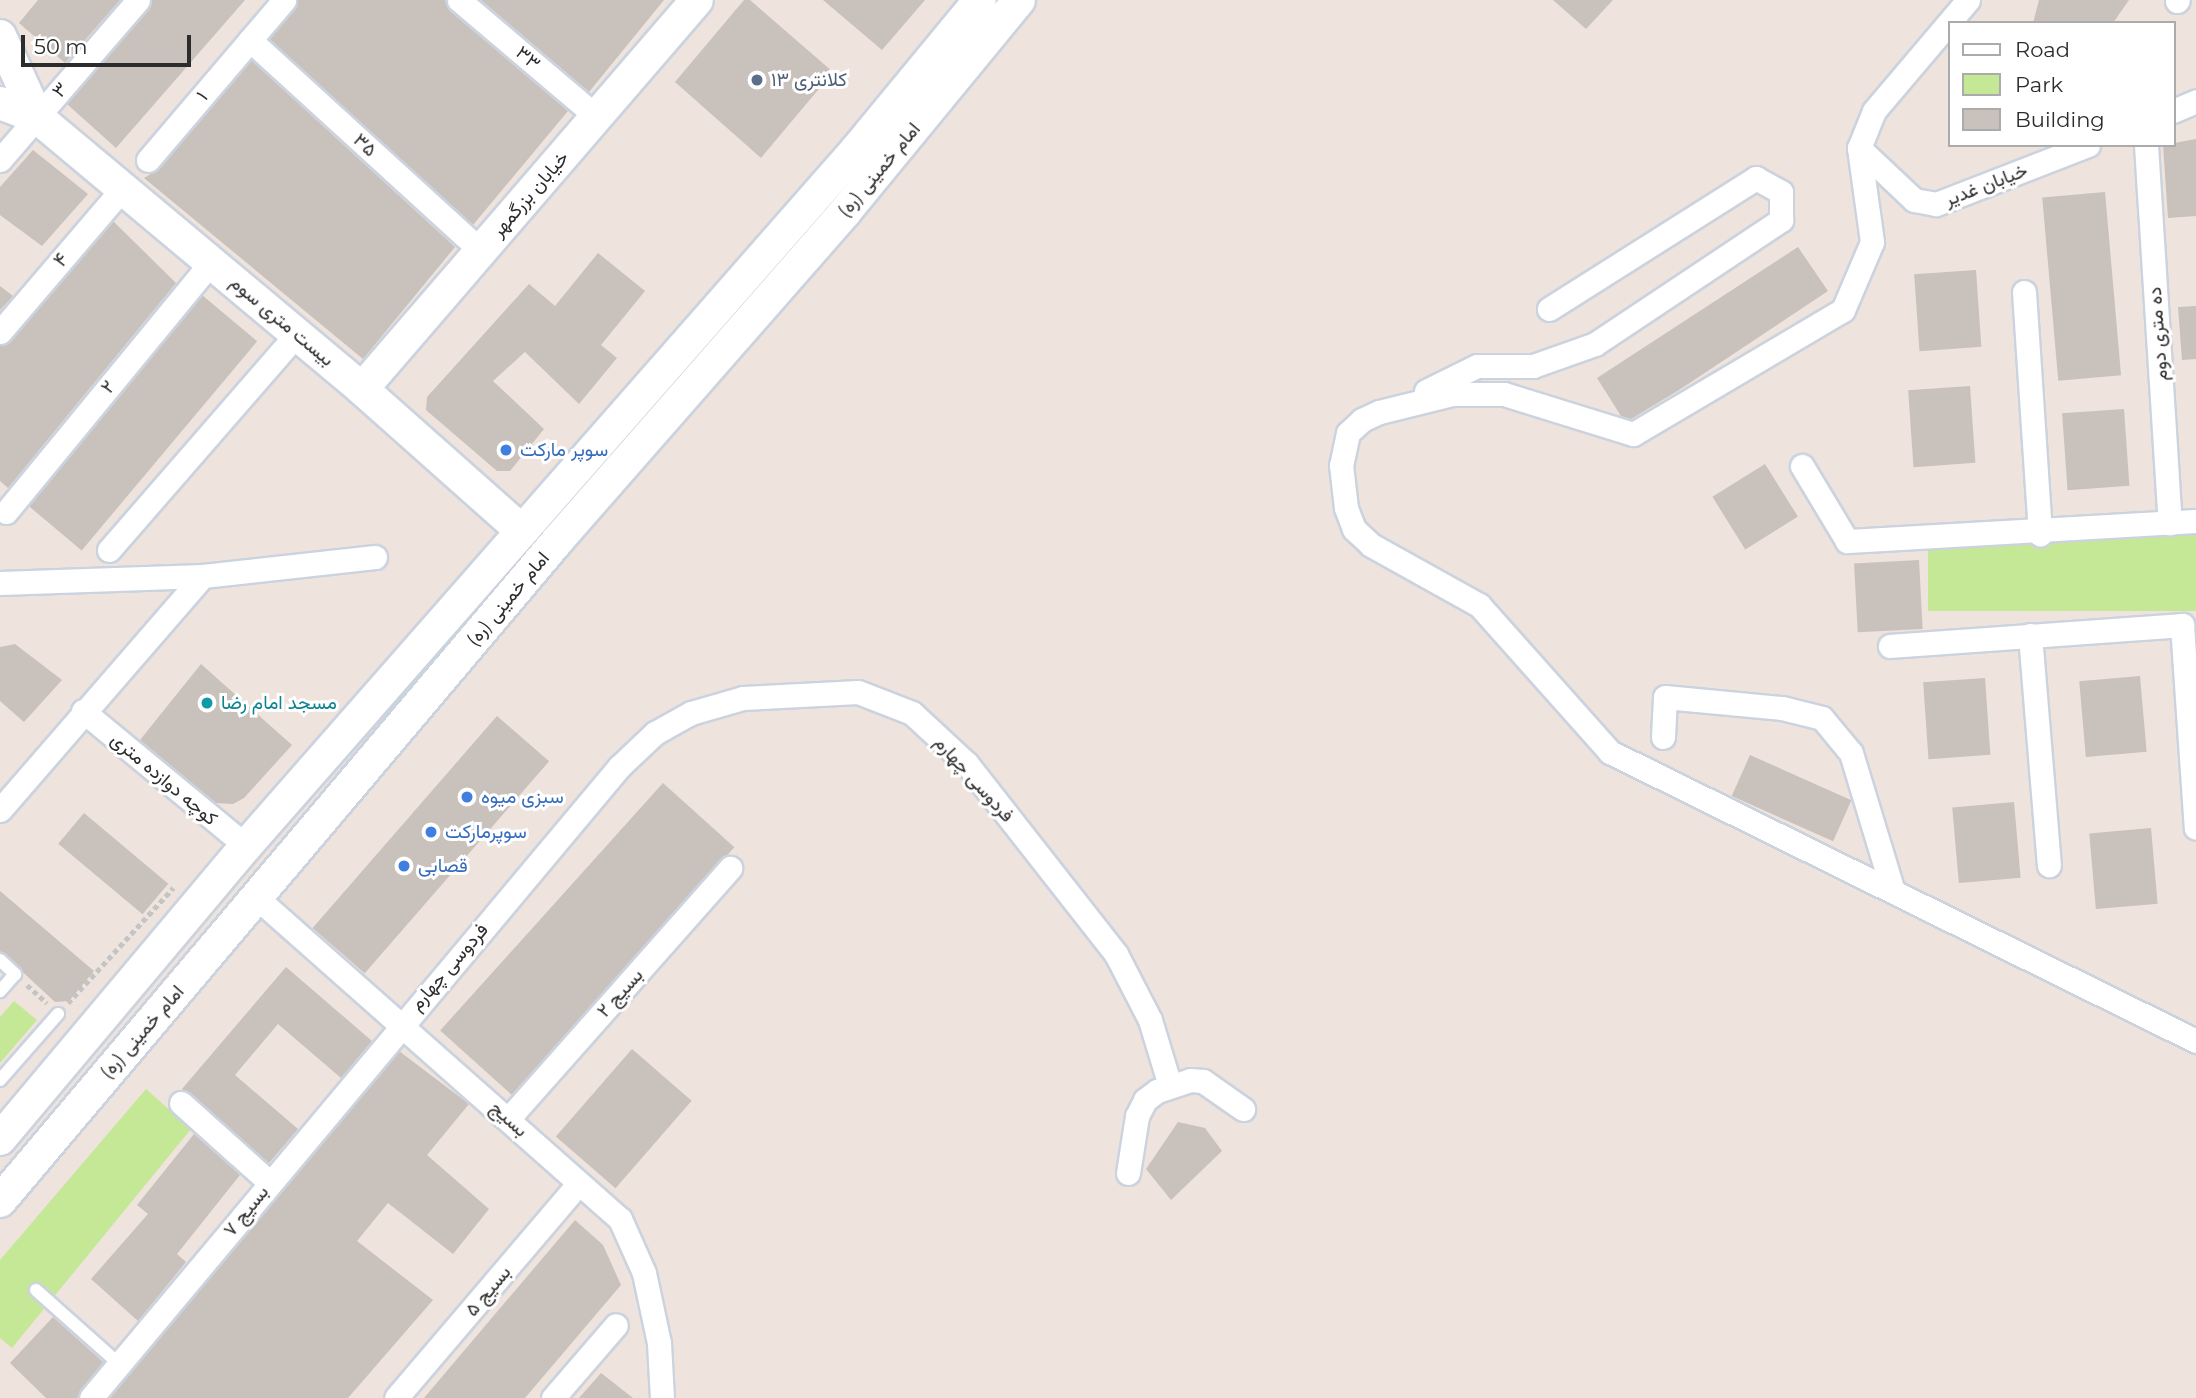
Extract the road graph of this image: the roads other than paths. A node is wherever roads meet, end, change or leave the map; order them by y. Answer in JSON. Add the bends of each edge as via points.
{"nodes":[{"id":1,"x":138,"y":0,"type":"edge"},
{"id":2,"x":284,"y":0,"type":"edge"},
{"id":3,"x":459,"y":0,"type":"edge"},
{"id":4,"x":697,"y":0,"type":"edge"},
{"id":5,"x":980,"y":0,"type":"edge"},
{"id":6,"x":1019,"y":0,"type":"edge"},
{"id":7,"x":1968,"y":0,"type":"edge"},
{"id":8,"x":1950,"y":21,"type":"edge"},
{"id":9,"x":1948,"y":24,"type":"edge"},
{"id":10,"x":0,"y":36,"type":"edge"},
{"id":11,"x":250,"y":40,"type":"junction"},
{"id":12,"x":2196,"y":101,"type":"edge"},
{"id":13,"x":0,"y":103,"type":"edge"},
{"id":14,"x":2175,"y":110,"type":"edge"},
{"id":15,"x":37,"y":117,"type":"junction"},
{"id":16,"x":597,"y":117,"type":"junction"},
{"id":17,"x":2083,"y":147,"type":"edge"},
{"id":18,"x":2146,"y":147,"type":"edge"},
{"id":19,"x":1859,"y":148,"type":"junction"},
{"id":20,"x":0,"y":160,"type":"edge"},
{"id":21,"x":148,"y":160,"type":"dead end"},
{"id":22,"x":123,"y":188,"type":"junction"},
{"id":23,"x":481,"y":251,"type":"junction"},
{"id":24,"x":211,"y":262,"type":"junction"},
{"id":25,"x":2024,"y":292,"type":"dead end"},
{"id":26,"x":1549,"y":309,"type":"dead end"},
{"id":27,"x":0,"y":332,"type":"edge"},
{"id":28,"x":297,"y":334,"type":"junction"},
{"id":29,"x":362,"y":389,"type":"junction"},
{"id":30,"x":1405,"y":402,"type":"junction"},
{"id":31,"x":1802,"y":466,"type":"dead end"},
{"id":32,"x":6,"y":512,"type":"dead end"},
{"id":33,"x":2196,"y":522,"type":"edge"},
{"id":34,"x":2170,"y":523,"type":"junction"},
{"id":35,"x":522,"y":531,"type":"junction"},
{"id":36,"x":2040,"y":534,"type":"junction"},
{"id":37,"x":109,"y":550,"type":"dead end"},
{"id":38,"x":374,"y":556,"type":"dead end"},
{"id":39,"x":203,"y":576,"type":"junction"},
{"id":40,"x":0,"y":583,"type":"edge"},
{"id":41,"x":2189,"y":624,"type":"edge"},
{"id":42,"x":2030,"y":635,"type":"junction"},
{"id":43,"x":1890,"y":646,"type":"dead end"},
{"id":44,"x":83,"y":710,"type":"junction"},
{"id":45,"x":1663,"y":737,"type":"dead end"},
{"id":46,"x":0,"y":810,"type":"edge"},
{"id":47,"x":2196,"y":828,"type":"edge"},
{"id":48,"x":246,"y":846,"type":"junction"},
{"id":49,"x":2049,"y":865,"type":"dead end"},
{"id":50,"x":730,"y":868,"type":"dead end"},
{"id":51,"x":1893,"y":891,"type":"junction"},
{"id":52,"x":257,"y":898,"type":"junction"},
{"id":53,"x":0,"y":960,"type":"edge"},
{"id":54,"x":0,"y":991,"type":"edge"},
{"id":55,"x":58,"y":1014,"type":"road end"},
{"id":56,"x":400,"y":1023,"type":"junction"},
{"id":57,"x":2196,"y":1041,"type":"edge"},
{"id":58,"x":0,"y":1080,"type":"edge"},
{"id":59,"x":1170,"y":1086,"type":"junction"},
{"id":60,"x":181,"y":1103,"type":"dead end"},
{"id":61,"x":1243,"y":1109,"type":"dead end"},
{"id":62,"x":509,"y":1118,"type":"junction"},
{"id":63,"x":0,"y":1139,"type":"edge"},
{"id":64,"x":1128,"y":1173,"type":"dead end"},
{"id":65,"x":269,"y":1182,"type":"junction"},
{"id":66,"x":579,"y":1183,"type":"junction"},
{"id":67,"x":0,"y":1201,"type":"edge"},
{"id":68,"x":36,"y":1290,"type":"dead end"},
{"id":69,"x":616,"y":1325,"type":"dead end"},
{"id":70,"x":119,"y":1364,"type":"junction"},
{"id":71,"x":91,"y":1398,"type":"edge"},
{"id":72,"x":396,"y":1398,"type":"edge"},
{"id":73,"x":553,"y":1398,"type":"edge"},
{"id":74,"x":662,"y":1398,"type":"edge"}],
"edges":[{"from":1,"to":15,"type":"street","name":"۳"},
{"from":2,"to":11,"type":"street","name":"۱"},
{"from":3,"to":16,"type":"street","name":"۳۳"},
{"from":4,"to":16,"type":"main road","name":"خیابان بزرگمهر"},
{"from":5,"to":35,"type":"main road","name":"امام خمینی (ره)","via":[[857,149]]},
{"from":6,"to":52,"type":"main road","name":"امام خمینی (ره)","via":[[845,212],[558,540]]},
{"from":7,"to":8,"type":"street"},
{"from":9,"to":19,"type":"street","via":[[1874,111]]},
{"from":10,"to":15,"type":"main road","name":"بیست متری سوم"},
{"from":11,"to":21,"type":"street","name":"۱"},
{"from":11,"to":23,"type":"street","name":"۳۵"},
{"from":12,"to":14,"type":"street"},
{"from":13,"to":15,"type":"main road","name":"بیست متری سوم"},
{"from":15,"to":20,"type":"street","name":"۳"},
{"from":15,"to":22,"type":"main road","name":"بیست متری سوم"},
{"from":16,"to":23,"type":"main road","name":"خیابان بزرگمهر"},
{"from":17,"to":19,"type":"street","name":"خیابان غدیر","via":[[1936,204],[1914,200]]},
{"from":18,"to":34,"type":"street","name":"ده متری دوم"},
{"from":19,"to":30,"type":"street","via":[[1872,242],[1843,310],[1702,397],[1633,434],[1504,394],[1452,394]]},
{"from":22,"to":24,"type":"main road","name":"بیست متری سوم"},
{"from":22,"to":27,"type":"street","name":"۴"},
{"from":23,"to":29,"type":"main road","name":"خیابان بزرگمهر"},
{"from":24,"to":28,"type":"main road","name":"بیست متری سوم"},
{"from":24,"to":32,"type":"street","name":"۲"},
{"from":25,"to":36,"type":"street"},
{"from":26,"to":30,"type":"street","via":[[1756,178],[1782,192],[1781,220],[1595,344],[1533,366],[1477,366]]},
{"from":28,"to":29,"type":"main road","name":"بیست متری سوم"},
{"from":28,"to":37,"type":"street"},
{"from":29,"to":35,"type":"main road","name":"بیست متری سوم"},
{"from":30,"to":51,"type":"street","via":[[1362,420],[1348,433],[1341,465],[1354,529],[1371,545],[1479,604],[1609,752]]},
{"from":31,"to":36,"type":"street","via":[[1847,541]]},
{"from":33,"to":34,"type":"street"},
{"from":34,"to":36,"type":"street"},
{"from":35,"to":48,"type":"main road","name":"امام خمینی (ره)"},
{"from":38,"to":39,"type":"street"},
{"from":39,"to":40,"type":"street"},
{"from":39,"to":44,"type":"street"},
{"from":41,"to":42,"type":"street"},
{"from":41,"to":47,"type":"street"},
{"from":42,"to":43,"type":"street"},
{"from":42,"to":49,"type":"street"},
{"from":44,"to":46,"type":"street"},
{"from":44,"to":48,"type":"street","name":"کوچه دوازده متری"},
{"from":45,"to":51,"type":"street","via":[[1665,697],[1782,708],[1822,718],[1851,753]]},
{"from":48,"to":63,"type":"main road","name":"امام خمینی (ره)"},
{"from":50,"to":62,"type":"street","name":"بسیج ۲"},
{"from":51,"to":57,"type":"street"},
{"from":52,"to":56,"type":"street","name":"بسیج"},
{"from":52,"to":67,"type":"main road","name":"امام خمینی (ره)"},
{"from":53,"to":54,"type":"lane","via":[[15,974]]},
{"from":55,"to":58,"type":"lane"},
{"from":56,"to":59,"type":"street","name":"فردوسی چهارم","via":[[554,840],[655,733],[691,713],[743,698],[858,692],[912,713],[967,764],[1042,857],[1116,954],[1150,1020]]},
{"from":56,"to":62,"type":"street","name":"بسیج"},
{"from":56,"to":65,"type":"street","name":"بسیج ۷"},
{"from":59,"to":61,"type":"street","via":[[1190,1080],[1203,1082]]},
{"from":59,"to":64,"type":"street","via":[[1145,1100],[1137,1116]]},
{"from":60,"to":65,"type":"street"},
{"from":62,"to":66,"type":"street","name":"بسیج"},
{"from":65,"to":70,"type":"street","name":"بسیج ۷"},
{"from":66,"to":72,"type":"street","name":"بسیج ۵"},
{"from":66,"to":74,"type":"street","name":"بسیج","via":[[620,1219],[644,1273],[659,1342]]},
{"from":68,"to":70,"type":"lane"},
{"from":69,"to":73,"type":"street"},
{"from":70,"to":71,"type":"street","name":"بسیج ۷"}]}
